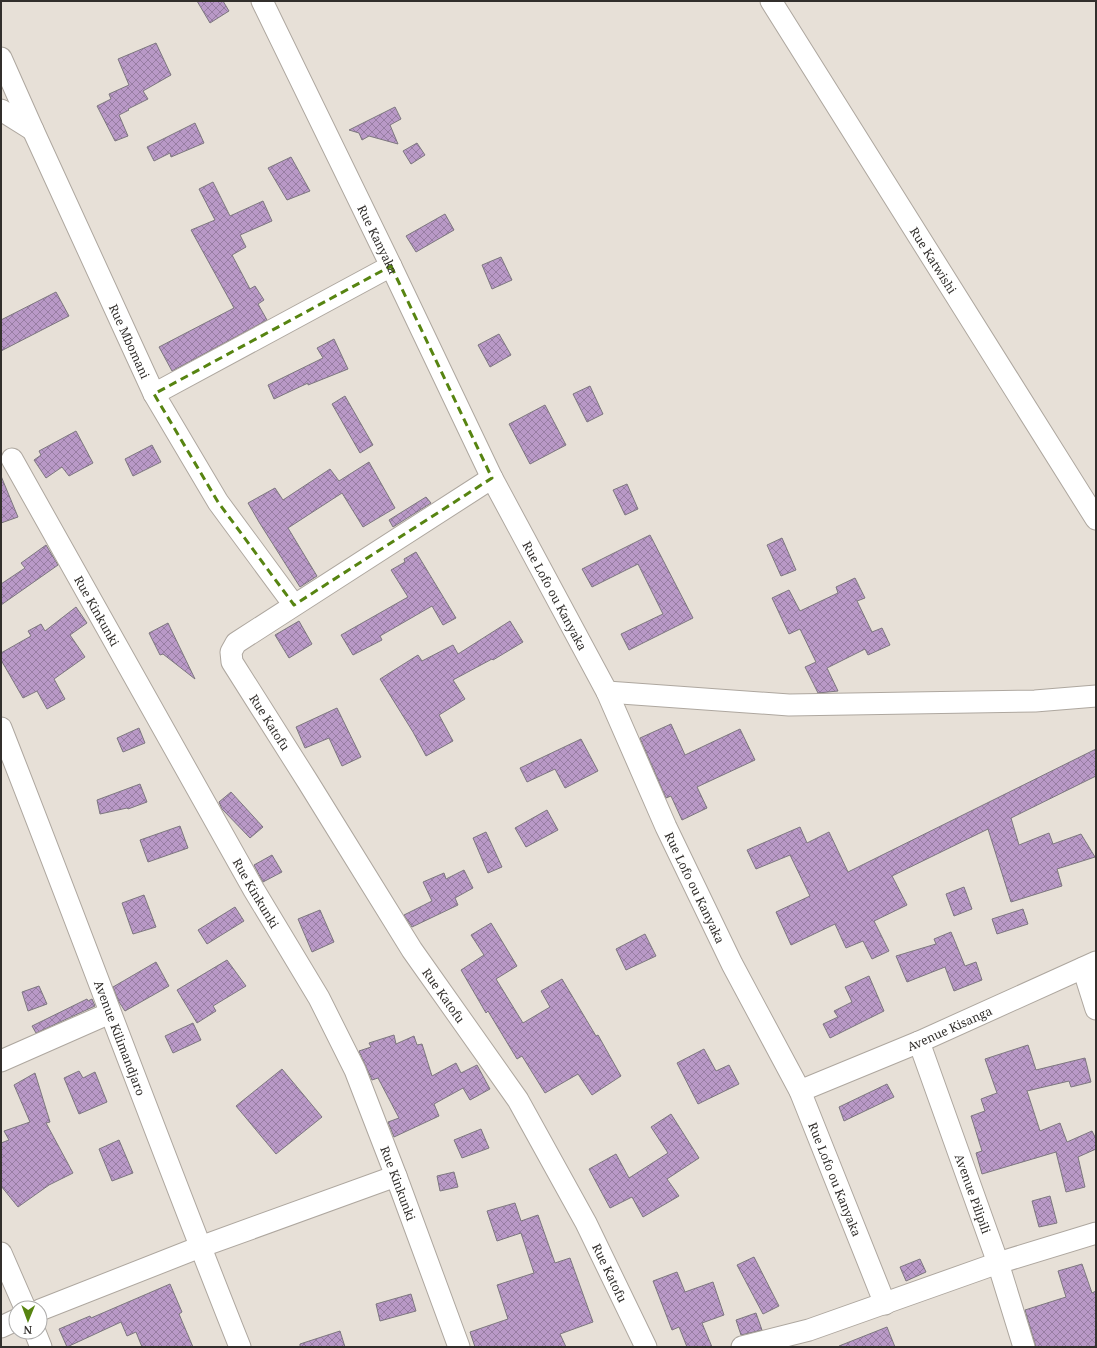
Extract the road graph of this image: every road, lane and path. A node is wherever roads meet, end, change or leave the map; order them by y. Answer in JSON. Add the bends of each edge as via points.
{"nodes":[{"id":1,"x":262,"y":1,"type":"edge"},
{"id":2,"x":771,"y":1,"type":"edge"},
{"id":3,"x":1,"y":58,"type":"edge"},
{"id":4,"x":1,"y":110,"type":"edge"},
{"id":5,"x":33,"y":130,"type":"junction"},
{"id":6,"x":392,"y":266,"type":"junction"},
{"id":7,"x":154,"y":394,"type":"junction"},
{"id":8,"x":12,"y":459,"type":"dead end"},
{"id":9,"x":492,"y":478,"type":"junction"},
{"id":10,"x":1096,"y":520,"type":"edge"},
{"id":11,"x":294,"y":605,"type":"junction"},
{"id":12,"x":607,"y":692,"type":"junction"},
{"id":13,"x":1096,"y":696,"type":"edge"},
{"id":14,"x":1,"y":728,"type":"edge"},
{"id":15,"x":1089,"y":965,"type":"edge"},
{"id":16,"x":1096,"y":1009,"type":"edge"},
{"id":17,"x":110,"y":1014,"type":"junction"},
{"id":18,"x":919,"y":1042,"type":"junction"},
{"id":19,"x":1,"y":1061,"type":"edge"},
{"id":20,"x":800,"y":1091,"type":"junction"},
{"id":21,"x":396,"y":1176,"type":"junction"},
{"id":22,"x":1096,"y":1233,"type":"edge"},
{"id":23,"x":200,"y":1247,"type":"junction"},
{"id":24,"x":1,"y":1253,"type":"edge"},
{"id":25,"x":998,"y":1263,"type":"junction"},
{"id":26,"x":22,"y":1300,"type":"edge"},
{"id":27,"x":884,"y":1304,"type":"junction"},
{"id":28,"x":48,"y":1307,"type":"edge"},
{"id":29,"x":812,"y":1339,"type":"edge"},
{"id":30,"x":240,"y":1347,"type":"edge"},
{"id":31,"x":459,"y":1347,"type":"edge"},
{"id":32,"x":646,"y":1347,"type":"edge"},
{"id":33,"x":742,"y":1347,"type":"edge"},
{"id":34,"x":1024,"y":1347,"type":"edge"}],
"edges":[{"from":1,"to":6,"type":"street","name":"Rue Kanyaka"},
{"from":2,"to":10,"type":"street","name":"Rue Katwishi"},
{"from":3,"to":5,"type":"street","name":"Rue Mbomani"},
{"from":4,"to":5,"type":"street"},
{"from":5,"to":7,"type":"street","name":"Rue Mbomani"},
{"from":6,"to":7,"type":"street"},
{"from":6,"to":9,"type":"street","name":"Rue Kanyaka"},
{"from":7,"to":11,"type":"street","name":"Rue Mbomani","via":[[218,502]]},
{"from":8,"to":21,"type":"street","name":"Rue Kinkunki","via":[[250,883],[320,998],[355,1070]]},
{"from":9,"to":11,"type":"street"},
{"from":9,"to":12,"type":"street","name":"Rue Lofo ou Kanyaka"},
{"from":11,"to":32,"type":"street","name":"Rue Katofu","via":[[236,643],[231,652],[232,662],[412,950],[518,1100],[586,1223]]},
{"from":12,"to":13,"type":"street","via":[[789,705],[1035,701]]},
{"from":12,"to":20,"type":"street","name":"Rue Lofo ou Kanyaka","via":[[666,827],[729,957]]},
{"from":14,"to":17,"type":"street","name":"Avenue Kilimandjaro"},
{"from":15,"to":16,"type":"street"},
{"from":15,"to":18,"type":"street","name":"Avenue Kisanga"},
{"from":17,"to":19,"type":"street"},
{"from":17,"to":23,"type":"street","name":"Avenue Kilimandjaro"},
{"from":18,"to":20,"type":"street","name":"Avenue Kisanga"},
{"from":18,"to":25,"type":"street","name":"Avenue Pilipili"},
{"from":20,"to":27,"type":"street","name":"Rue Lofo ou Kanyaka"},
{"from":21,"to":23,"type":"street"},
{"from":21,"to":31,"type":"street","name":"Rue Kinkunki"},
{"from":22,"to":25,"type":"street"},
{"from":23,"to":28,"type":"street"},
{"from":23,"to":30,"type":"street","name":"Avenue Kilimandjaro"},
{"from":24,"to":26,"type":"street"},
{"from":25,"to":27,"type":"street"},
{"from":25,"to":34,"type":"street","name":"Avenue Pilipili"},
{"from":27,"to":29,"type":"street"},
{"from":29,"to":33,"type":"street"}]}
